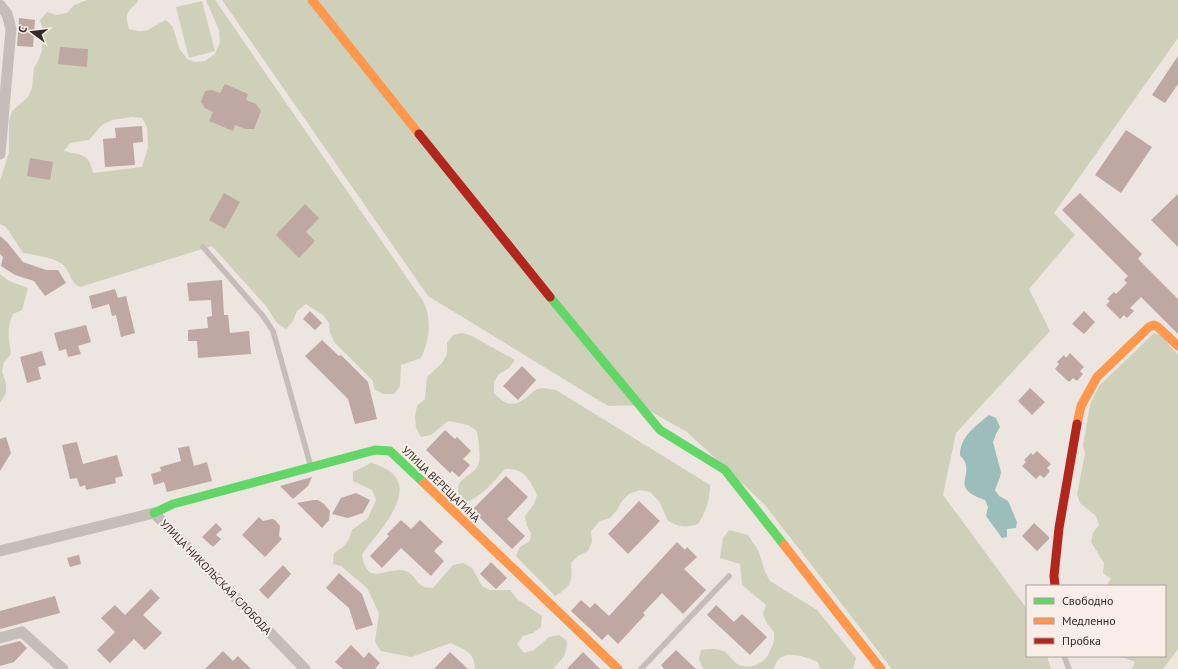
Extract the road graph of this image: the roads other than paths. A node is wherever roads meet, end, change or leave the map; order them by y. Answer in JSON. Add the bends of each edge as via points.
{"nodes":[{"id":1,"x":312,"y":0,"type":"edge"},
{"id":2,"x":0,"y":5,"type":"edge"},
{"id":3,"x":0,"y":154,"type":"edge"},
{"id":4,"x":203,"y":247,"type":"dead end"},
{"id":5,"x":1178,"y":346,"type":"edge"},
{"id":6,"x":311,"y":467,"type":"junction"},
{"id":7,"x":154,"y":513,"type":"junction"},
{"id":8,"x":0,"y":551,"type":"edge"},
{"id":9,"x":729,"y":576,"type":"dead end"},
{"id":10,"x":1055,"y":585,"type":"edge"},
{"id":11,"x":0,"y":638,"type":"edge"},
{"id":12,"x":1064,"y":657,"type":"edge"},
{"id":13,"x":63,"y":669,"type":"edge"},
{"id":14,"x":305,"y":669,"type":"edge"},
{"id":15,"x":618,"y":669,"type":"edge"},
{"id":16,"x":641,"y":669,"type":"edge"},
{"id":17,"x":881,"y":669,"type":"edge"},
{"id":18,"x":1069,"y":669,"type":"edge"}],
"edges":[{"from":1,"to":17,"type":"street","via":[[585,341],[660,430],[725,470]]},
{"from":2,"to":3,"type":"street","via":[[7,14],[11,30]]},
{"from":4,"to":6,"type":"lane","via":[[273,331]]},
{"from":5,"to":10,"type":"street","via":[[1154,325],[1096,377],[1082,406],[1072,451],[1059,528]]},
{"from":6,"to":7,"type":"street","name":"УЛИЦА ВЕРЕЩАГИНА","via":[[173,504]]},
{"from":6,"to":15,"type":"street","name":"УЛИЦА ВЕРЕЩАГИНА","via":[[375,450],[390,451]]},
{"from":7,"to":8,"type":"street","name":"УЛИЦА НИКОЛЬСКАЯ СЛОБОДА"},
{"from":7,"to":14,"type":"street","name":"УЛИЦА НИКОЛЬСКАЯ СЛОБОДА"},
{"from":9,"to":16,"type":"lane"},
{"from":11,"to":13,"type":"street","via":[[22,632]]},
{"from":12,"to":18,"type":"lane"}]}
